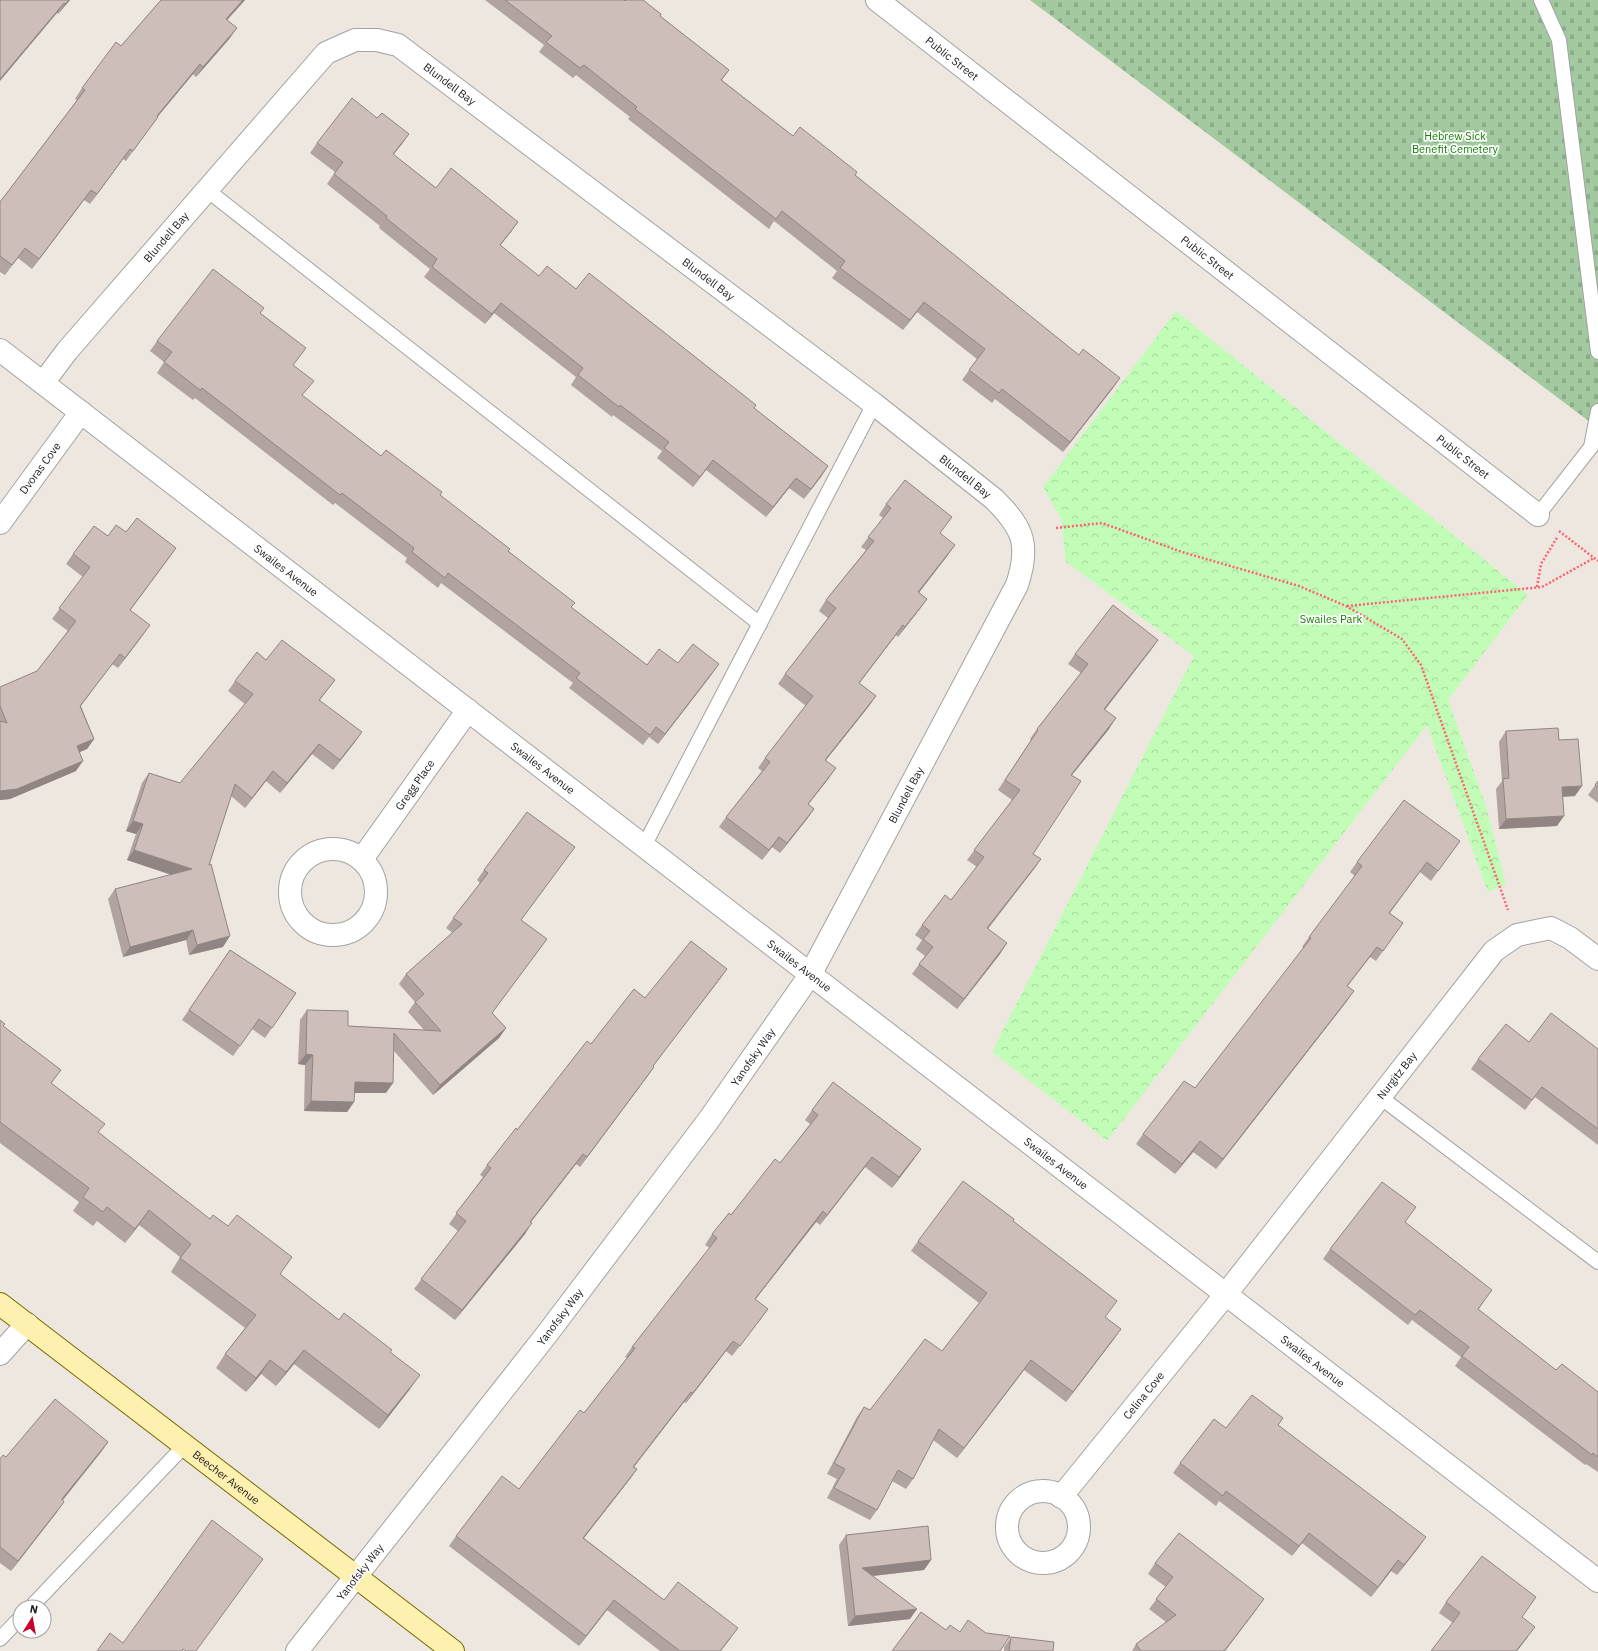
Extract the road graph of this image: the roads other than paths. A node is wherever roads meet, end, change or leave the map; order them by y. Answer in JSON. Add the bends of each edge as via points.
{"nodes":[{"id":1,"x":877,"y":0,"type":"edge"},
{"id":2,"x":1541,"y":0,"type":"edge"},
{"id":3,"x":206,"y":190,"type":"junction"},
{"id":4,"x":0,"y":350,"type":"edge"},
{"id":5,"x":1598,"y":352,"type":"edge"},
{"id":6,"x":43,"y":383,"type":"junction"},
{"id":7,"x":874,"y":404,"type":"junction"},
{"id":8,"x":1598,"y":411,"type":"edge"},
{"id":9,"x":81,"y":412,"type":"junction"},
{"id":10,"x":1538,"y":515,"type":"joint"},
{"id":11,"x":0,"y":523,"type":"edge"},
{"id":12,"x":760,"y":624,"type":"junction"},
{"id":13,"x":468,"y":710,"type":"junction"},
{"id":14,"x":644,"y":846,"type":"junction"},
{"id":15,"x":362,"y":859,"type":"dead end"},
{"id":16,"x":1598,"y":960,"type":"edge"},
{"id":17,"x":810,"y":975,"type":"junction"},
{"id":18,"x":1380,"y":1097,"type":"junction"},
{"id":19,"x":1598,"y":1262,"type":"edge"},
{"id":20,"x":1226,"y":1294,"type":"junction"},
{"id":21,"x":0,"y":1304,"type":"edge"},
{"id":22,"x":27,"y":1324,"type":"junction"},
{"id":23,"x":0,"y":1354,"type":"edge"},
{"id":24,"x":185,"y":1445,"type":"junction"},
{"id":25,"x":1062,"y":1497,"type":"dead end"},
{"id":26,"x":356,"y":1577,"type":"junction"},
{"id":27,"x":1598,"y":1581,"type":"edge"},
{"id":28,"x":39,"y":1599,"type":"edge"},
{"id":29,"x":12,"y":1626,"type":"edge"},
{"id":30,"x":0,"y":1639,"type":"edge"},
{"id":31,"x":297,"y":1651,"type":"edge"},
{"id":32,"x":453,"y":1651,"type":"edge"}],
"edges":[{"from":1,"to":10,"type":"street","name":"Public Street"},
{"from":2,"to":5,"type":"lane","via":[[1559,40]]},
{"from":3,"to":6,"type":"street","name":"Blundell Bay","via":[[67,351]]},
{"from":3,"to":7,"type":"street","name":"Blundell Bay","via":[[326,53],[355,40],[377,40],[398,45]]},
{"from":3,"to":12,"type":"lane"},
{"from":4,"to":6,"type":"street","name":"Swailes Avenue"},
{"from":6,"to":9,"type":"street","name":"Swailes Avenue"},
{"from":7,"to":12,"type":"lane"},
{"from":7,"to":17,"type":"street","name":"Blundell Bay","via":[[1012,516],[1024,543],[1024,563],[1018,585]]},
{"from":8,"to":10,"type":"lane","via":[[1591,447]]},
{"from":9,"to":11,"type":"street","name":"Dvoras Cove"},
{"from":9,"to":13,"type":"street","name":"Swailes Avenue"},
{"from":12,"to":14,"type":"lane"},
{"from":13,"to":14,"type":"street","name":"Swailes Avenue"},
{"from":13,"to":15,"type":"street","name":"Gregg Place"},
{"from":14,"to":17,"type":"street","name":"Swailes Avenue"},
{"from":16,"to":18,"type":"street","name":"Nurgitz Bay","via":[[1570,938],[1550,928],[1516,935],[1494,951]]},
{"from":17,"to":20,"type":"street","name":"Swailes Avenue"},
{"from":17,"to":26,"type":"street","name":"Yanofsky Way","via":[[708,1121],[547,1334]]},
{"from":18,"to":19,"type":"lane"},
{"from":18,"to":20,"type":"street","name":"Nurgitz Bay"},
{"from":20,"to":25,"type":"street","name":"Celina Cove"},
{"from":20,"to":27,"type":"street","name":"Swailes Avenue"},
{"from":21,"to":22,"type":"street","name":"Beecher Avenue"},
{"from":22,"to":23,"type":"street"},
{"from":22,"to":24,"type":"street","name":"Beecher Avenue"},
{"from":24,"to":26,"type":"street","name":"Beecher Avenue"},
{"from":24,"to":28,"type":"lane"},
{"from":26,"to":31,"type":"street","name":"Yanofsky Way"},
{"from":26,"to":32,"type":"street","name":"Beecher Avenue"},
{"from":29,"to":30,"type":"lane"}]}
